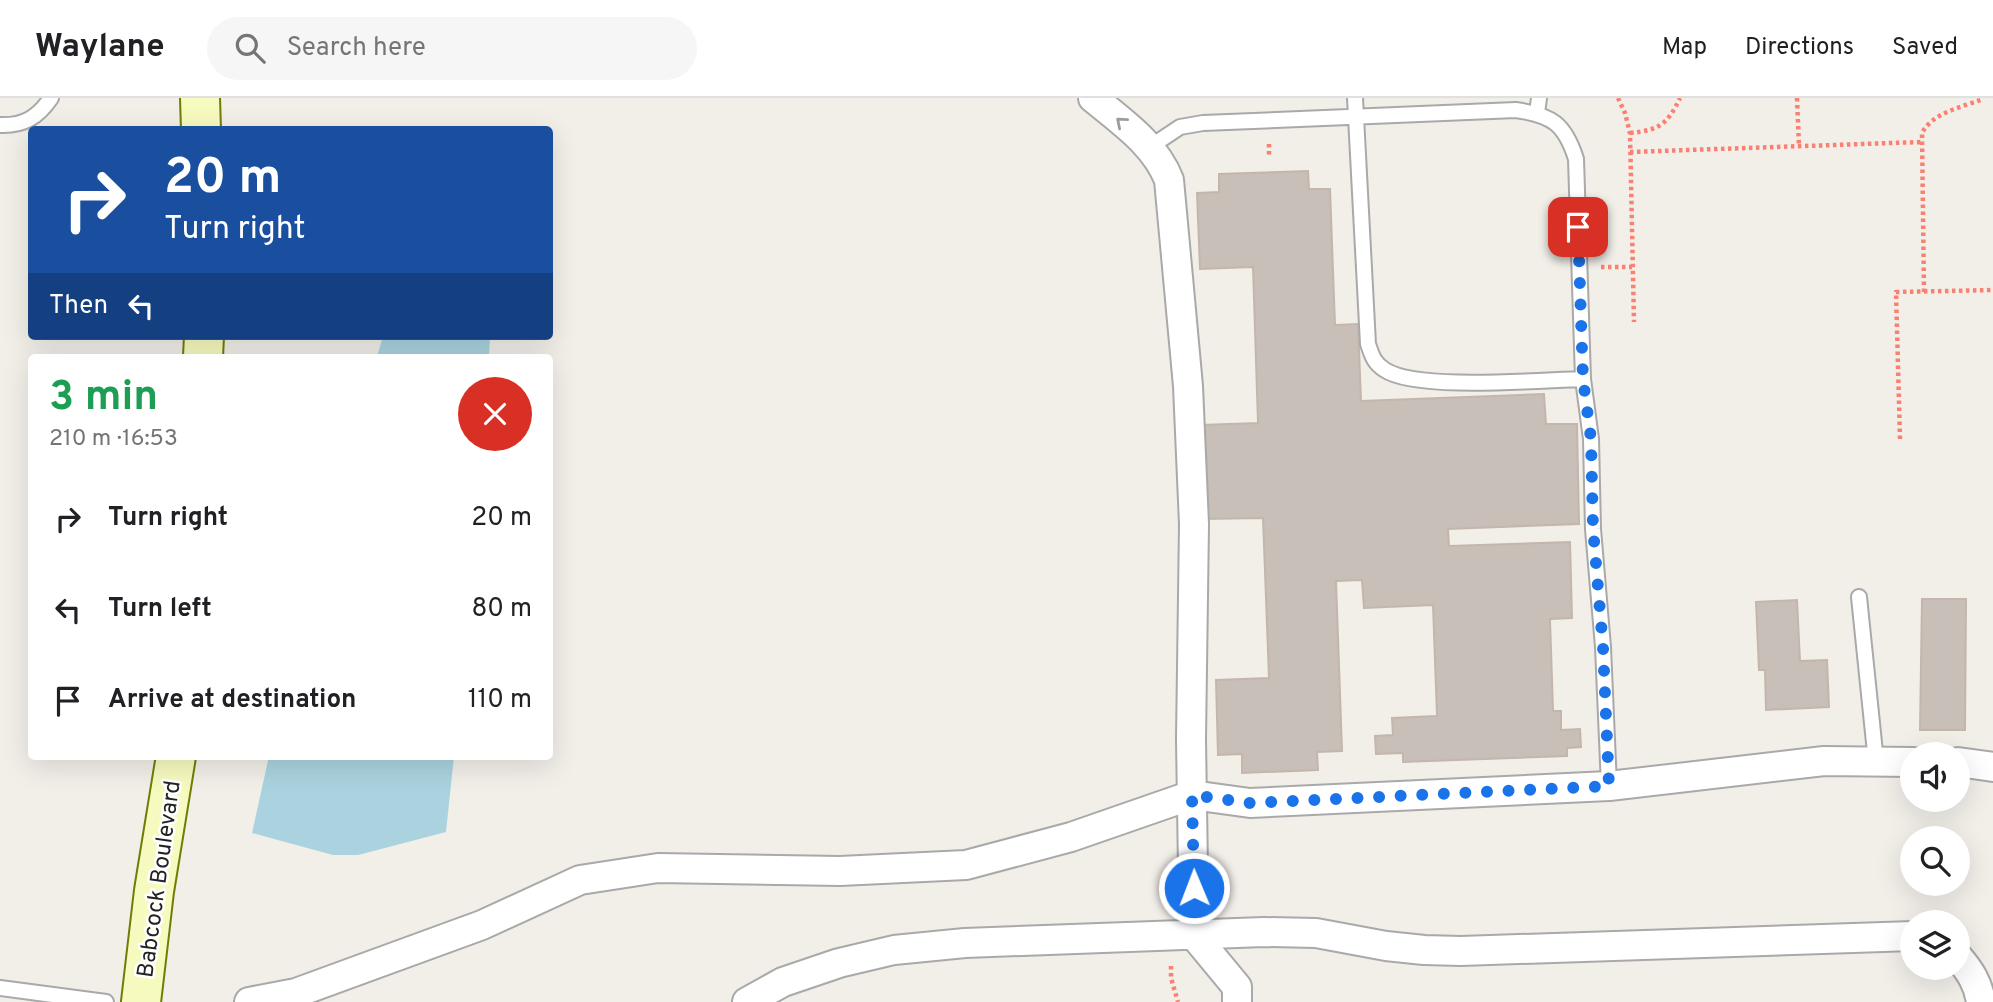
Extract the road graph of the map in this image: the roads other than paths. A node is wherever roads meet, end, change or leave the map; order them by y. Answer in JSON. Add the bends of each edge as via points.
{"nodes":[{"id":1,"x":51,"y":98,"type":"edge"},
{"id":2,"x":200,"y":98,"type":"edge"},
{"id":3,"x":1093,"y":98,"type":"edge"},
{"id":4,"x":1355,"y":98,"type":"edge"},
{"id":5,"x":1538,"y":105,"type":"edge"},
{"id":6,"x":1355,"y":117,"type":"junction"},
{"id":7,"x":0,"y":125,"type":"edge"},
{"id":8,"x":201,"y":126,"type":"edge"},
{"id":9,"x":1150,"y":147,"type":"junction"},
{"id":10,"x":1583,"y":379,"type":"junction"},
{"id":11,"x":1859,"y":597,"type":"dead end"},
{"id":12,"x":175,"y":760,"type":"edge"},
{"id":13,"x":1876,"y":762,"type":"junction"},
{"id":14,"x":1900,"y":762,"type":"edge"},
{"id":15,"x":1970,"y":764,"type":"edge"},
{"id":16,"x":1993,"y":767,"type":"edge"},
{"id":17,"x":1609,"y":786,"type":"junction"},
{"id":18,"x":1192,"y":795,"type":"junction"},
{"id":19,"x":1194,"y":935,"type":"junction"},
{"id":20,"x":1900,"y":936,"type":"edge"},
{"id":21,"x":1970,"y":971,"type":"edge"},
{"id":22,"x":0,"y":988,"type":"edge"},
{"id":23,"x":106,"y":1002,"type":"edge"},
{"id":24,"x":141,"y":1002,"type":"edge"},
{"id":25,"x":249,"y":1002,"type":"edge"},
{"id":26,"x":747,"y":1002,"type":"edge"},
{"id":27,"x":1237,"y":1002,"type":"edge"},
{"id":28,"x":1981,"y":1002,"type":"edge"}],
"edges":[{"from":1,"to":7,"type":"lane","via":[[29,121]]},
{"from":2,"to":8,"type":"main road"},
{"from":9,"to":3,"type":"street","one_way":true},
{"from":4,"to":6,"type":"lane"},
{"from":5,"to":6,"type":"lane","via":[[1516,110]]},
{"from":5,"to":10,"type":"lane","via":[[1570,139],[1576,159]]},
{"from":6,"to":9,"type":"lane","via":[[1180,127]]},
{"from":6,"to":10,"type":"lane","via":[[1368,344],[1374,361],[1387,372],[1433,382]]},
{"from":9,"to":18,"type":"street","via":[[1169,180],[1188,386],[1194,524]]},
{"from":10,"to":17,"type":"lane","via":[[1591,439]]},
{"from":11,"to":13,"type":"lane"},
{"from":12,"to":24,"type":"main road","name":"Babcock Boulevard"},
{"from":13,"to":14,"type":"street"},
{"from":13,"to":17,"type":"street","via":[[1824,761]]},
{"from":15,"to":16,"type":"street"},
{"from":17,"to":18,"type":"street","via":[[1250,803]]},
{"from":18,"to":19,"type":"street"},
{"from":18,"to":25,"type":"street","via":[[1071,837],[966,865],[658,869],[580,880],[482,925],[296,993]]},
{"from":19,"to":20,"type":"street","via":[[1316,933],[1386,946],[1461,951]]},
{"from":19,"to":26,"type":"street","via":[[894,950],[783,982]]},
{"from":19,"to":27,"type":"street","via":[[1237,987]]},
{"from":21,"to":28,"type":"street"},
{"from":22,"to":23,"type":"lane"}]}
